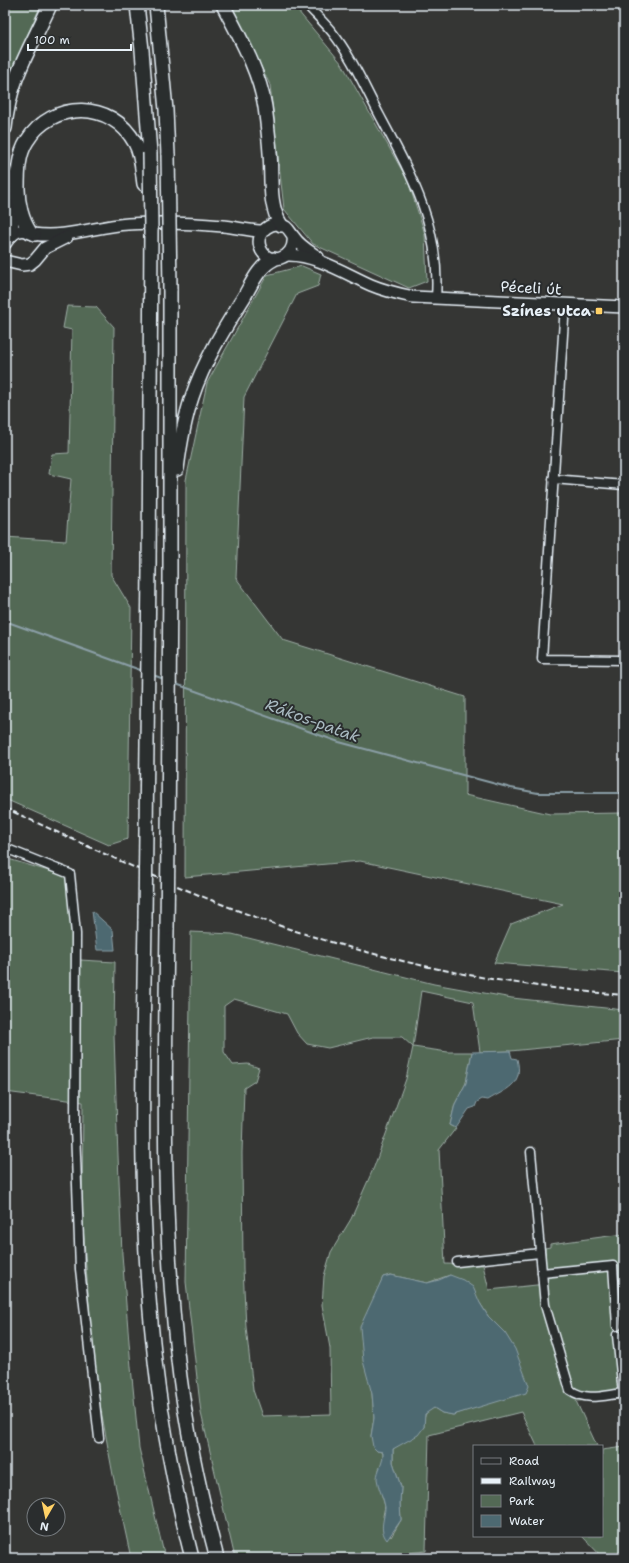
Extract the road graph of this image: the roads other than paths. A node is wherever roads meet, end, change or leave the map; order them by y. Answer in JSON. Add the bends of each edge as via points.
{"nodes":[{"id":1,"x":50,"y":5,"type":"edge"},
{"id":2,"x":137,"y":5,"type":"edge"},
{"id":3,"x":156,"y":5,"type":"edge"},
{"id":4,"x":223,"y":5,"type":"edge"},
{"id":5,"x":307,"y":5,"type":"edge"},
{"id":6,"x":5,"y":128,"type":"edge"},
{"id":7,"x":5,"y":170,"type":"edge"},
{"id":8,"x":209,"y":225,"type":"junction"},
{"id":9,"x":281,"y":225,"type":"junction"},
{"id":10,"x":151,"y":229,"type":"junction"},
{"id":11,"x":263,"y":231,"type":"junction"},
{"id":12,"x":32,"y":233,"type":"junction"},
{"id":13,"x":73,"y":234,"type":"junction"},
{"id":14,"x":293,"y":237,"type":"junction"},
{"id":15,"x":7,"y":241,"type":"edge"},
{"id":16,"x":259,"y":246,"type":"junction"},
{"id":17,"x":39,"y":254,"type":"junction"},
{"id":18,"x":287,"y":255,"type":"junction"},
{"id":19,"x":274,"y":259,"type":"junction"},
{"id":20,"x":9,"y":261,"type":"edge"},
{"id":21,"x":337,"y":269,"type":"junction"},
{"id":22,"x":436,"y":298,"type":"junction"},
{"id":23,"x":565,"y":304,"type":"junction"},
{"id":24,"x":624,"y":307,"type":"edge"},
{"id":25,"x":554,"y":480,"type":"junction"},
{"id":26,"x":624,"y":485,"type":"edge"},
{"id":27,"x":170,"y":521,"type":"junction"},
{"id":28,"x":624,"y":660,"type":"edge"},
{"id":29,"x":5,"y":848,"type":"edge"},
{"id":30,"x":531,"y":1152,"type":"dead end"},
{"id":31,"x":540,"y":1253,"type":"junction"},
{"id":32,"x":457,"y":1262,"type":"dead end"},
{"id":33,"x":542,"y":1273,"type":"junction"},
{"id":34,"x":617,"y":1326,"type":"dead end"},
{"id":35,"x":617,"y":1335,"type":"dead end"},
{"id":36,"x":624,"y":1393,"type":"edge"},
{"id":37,"x":99,"y":1438,"type":"dead end"},
{"id":38,"x":192,"y":1558,"type":"edge"},
{"id":39,"x":217,"y":1558,"type":"edge"}],
"edges":[{"from":1,"to":6,"type":"highway","via":[[19,69],[10,96]]},
{"from":2,"to":10,"type":"highway","bridge":true,"via":[[150,153]]},
{"from":3,"to":27,"type":"highway","bridge":true,"via":[[168,155]]},
{"from":4,"to":9,"type":"highway","via":[[252,61],[262,92],[268,130],[273,202],[277,220]]},
{"from":5,"to":22,"type":"street","via":[[332,32],[347,54],[409,170],[433,240]]},
{"from":7,"to":15,"type":"highway","via":[[12,215]]},
{"from":8,"to":11,"type":"main road"},
{"from":8,"to":13,"type":"main road","via":[[128,224],[94,228]]},
{"from":8,"to":16,"type":"main road","via":[[245,236]]},
{"from":9,"to":11,"type":"main road","via":[[271,225]]},
{"from":9,"to":14,"type":"main road","via":[[286,227]]},
{"from":10,"to":12,"type":"highway","bridge":true,"via":[[140,154],[136,144],[122,126],[106,115],[77,110],[58,114],[41,125],[31,135],[22,152],[18,170],[18,192],[24,222]]},
{"from":10,"to":38,"type":"highway","bridge":true,"via":[[144,1166],[148,1287],[153,1342],[163,1421]]},
{"from":11,"to":16,"type":"main road"},
{"from":12,"to":13,"type":"main road","via":[[44,236]]},
{"from":12,"to":15,"type":"main road","via":[[21,231]]},
{"from":12,"to":17,"type":"main road","via":[[39,242]]},
{"from":13,"to":17,"type":"main road","via":[[50,245]]},
{"from":14,"to":18,"type":"main road","via":[[293,247]]},
{"from":14,"to":21,"type":"main road"},
{"from":15,"to":20,"type":"main road","via":[[6,253]]},
{"from":16,"to":19,"type":"main road","via":[[265,254]]},
{"from":17,"to":20,"type":"main road","via":[[26,265]]},
{"from":18,"to":19,"type":"main road"},
{"from":18,"to":21,"type":"main road","via":[[300,256]]},
{"from":19,"to":27,"type":"highway","via":[[265,264],[252,283],[215,346],[197,385],[182,437]]},
{"from":21,"to":22,"type":"main road","name":"Péceli út","via":[[395,293]]},
{"from":22,"to":23,"type":"main road","name":"Péceli út"},
{"from":23,"to":24,"type":"main road","name":"Péceli út"},
{"from":23,"to":25,"type":"street"},
{"from":25,"to":26,"type":"street"},
{"from":25,"to":28,"type":"street","via":[[542,659]]},
{"from":27,"to":39,"type":"highway","bridge":true,"via":[[166,1136],[168,1229],[180,1378],[193,1459]]},
{"from":29,"to":37,"type":"street","via":[[70,874],[76,934],[75,1128],[80,1269]]},
{"from":30,"to":31,"type":"street"},
{"from":31,"to":32,"type":"street"},
{"from":31,"to":33,"type":"street"},
{"from":33,"to":34,"type":"street","via":[[613,1266]]},
{"from":33,"to":36,"type":"street","via":[[545,1305],[570,1390],[587,1397]]},
{"from":35,"to":36,"type":"street"}]}
